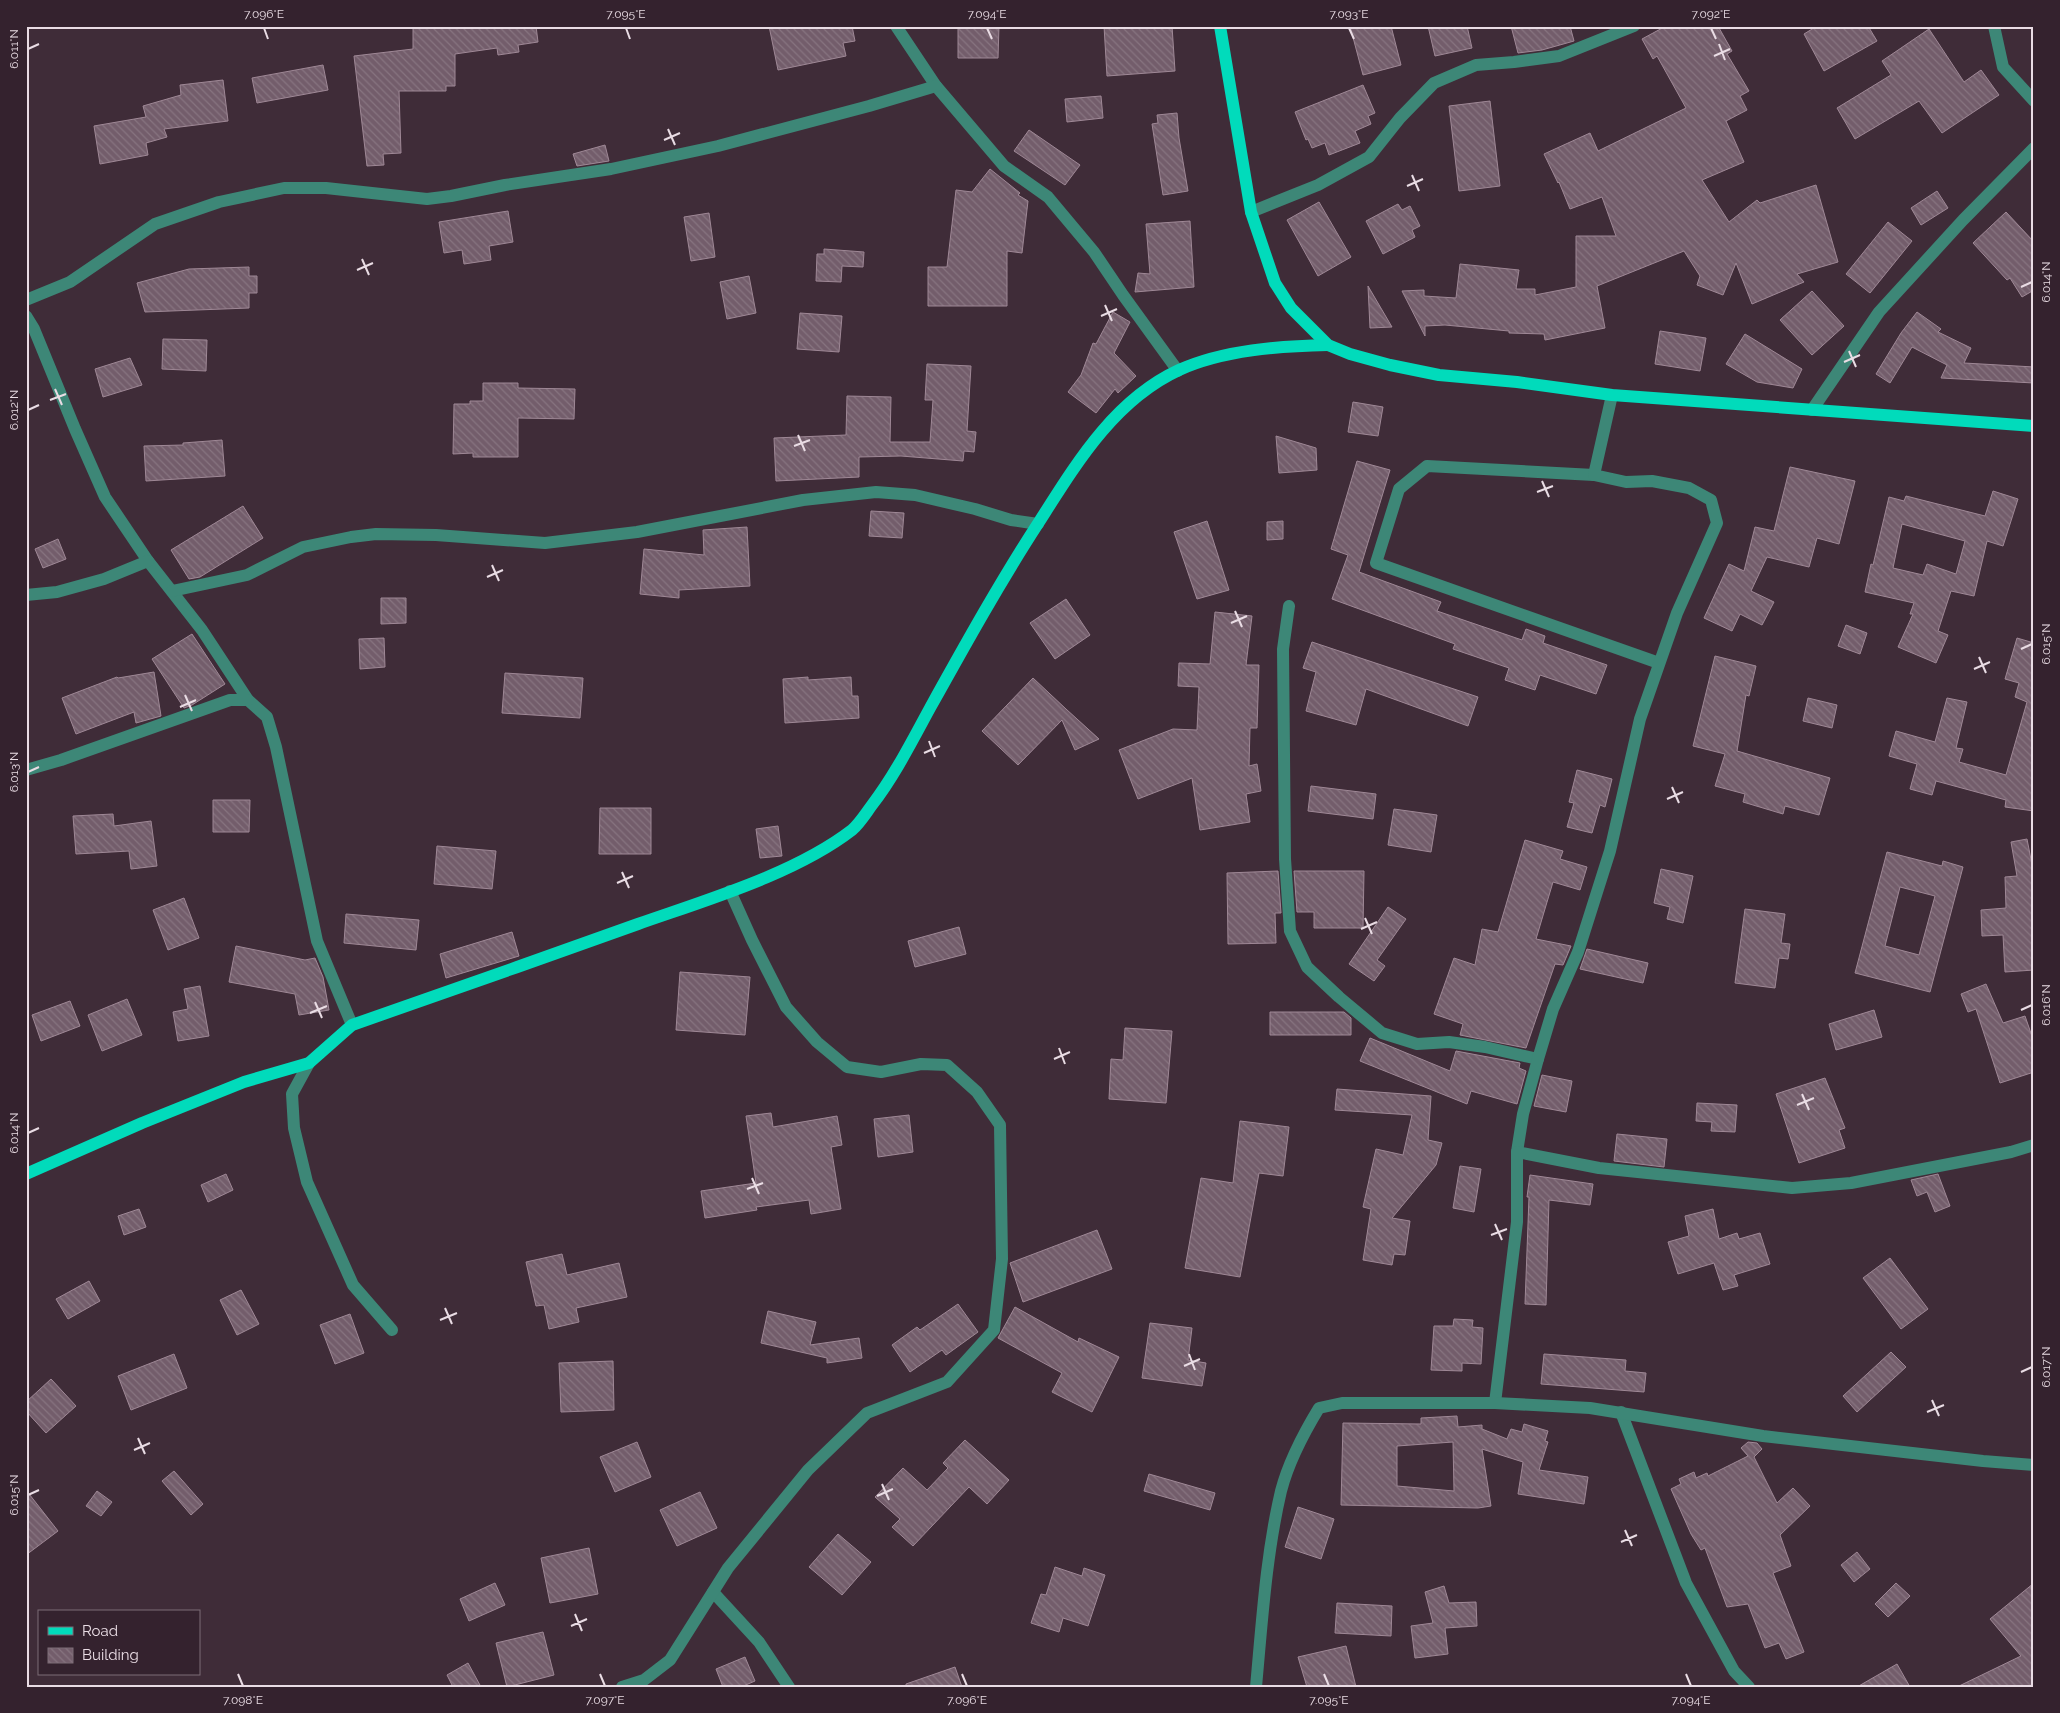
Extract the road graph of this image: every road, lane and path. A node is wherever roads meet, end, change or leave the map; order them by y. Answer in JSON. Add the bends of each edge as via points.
{"nodes":[{"id":1,"x":896,"y":26,"type":"edge"},
{"id":2,"x":1220,"y":26,"type":"edge"},
{"id":3,"x":1634,"y":26,"type":"edge"},
{"id":4,"x":1994,"y":26,"type":"edge"},
{"id":5,"x":936,"y":86,"type":"junction"},
{"id":6,"x":2034,"y":101,"type":"edge"},
{"id":7,"x":2034,"y":148,"type":"edge"},
{"id":8,"x":1251,"y":212,"type":"junction"},
{"id":9,"x":26,"y":300,"type":"edge"},
{"id":10,"x":26,"y":316,"type":"edge"},
{"id":11,"x":1328,"y":344,"type":"junction"},
{"id":12,"x":1178,"y":371,"type":"junction"},
{"id":13,"x":1612,"y":395,"type":"junction"},
{"id":14,"x":1812,"y":410,"type":"junction"},
{"id":15,"x":2034,"y":426,"type":"edge"},
{"id":16,"x":1594,"y":475,"type":"junction"},
{"id":17,"x":1038,"y":524,"type":"junction"},
{"id":18,"x":148,"y":561,"type":"junction"},
{"id":19,"x":172,"y":591,"type":"junction"},
{"id":20,"x":26,"y":595,"type":"edge"},
{"id":21,"x":1289,"y":606,"type":"dead end"},
{"id":22,"x":1659,"y":663,"type":"junction"},
{"id":23,"x":248,"y":700,"type":"junction"},
{"id":24,"x":26,"y":770,"type":"edge"},
{"id":25,"x":730,"y":891,"type":"junction"},
{"id":26,"x":352,"y":1025,"type":"junction"},
{"id":27,"x":1538,"y":1059,"type":"junction"},
{"id":28,"x":309,"y":1063,"type":"junction"},
{"id":29,"x":2034,"y":1146,"type":"edge"},
{"id":30,"x":1517,"y":1152,"type":"junction"},
{"id":31,"x":26,"y":1174,"type":"edge"},
{"id":32,"x":392,"y":1330,"type":"dead end"},
{"id":33,"x":1496,"y":1403,"type":"junction"},
{"id":34,"x":1622,"y":1412,"type":"junction"},
{"id":35,"x":2034,"y":1465,"type":"edge"},
{"id":36,"x":713,"y":1592,"type":"junction"},
{"id":37,"x":622,"y":1687,"type":"edge"},
{"id":38,"x":789,"y":1687,"type":"edge"},
{"id":39,"x":1256,"y":1687,"type":"edge"},
{"id":40,"x":1750,"y":1687,"type":"edge"}],
"edges":[{"from":1,"to":5,"type":"street"},
{"from":2,"to":8,"type":"main road"},
{"from":3,"to":8,"type":"street","via":[[1559,56],[1476,65],[1434,83],[1369,157],[1318,185]]},
{"from":4,"to":6,"type":"street","via":[[2003,67]]},
{"from":5,"to":9,"type":"street","via":[[718,146],[610,169],[505,184],[451,196],[427,199],[326,188],[284,188],[220,202],[155,224],[70,282]]},
{"from":5,"to":12,"type":"street","via":[[1004,166],[1048,197],[1094,252]]},
{"from":7,"to":14,"type":"street","via":[[1879,312]]},
{"from":8,"to":11,"type":"main road","via":[[1275,283],[1291,308]]},
{"from":10,"to":18,"type":"street","via":[[105,498]]},
{"from":11,"to":12,"type":"main road","via":[[1281,346],[1246,352]]},
{"from":11,"to":13,"type":"main road","via":[[1382,363],[1438,374]]},
{"from":12,"to":17,"type":"main road","via":[[1142,393],[1098,436],[1079,459]]},
{"from":13,"to":14,"type":"main road"},
{"from":13,"to":16,"type":"street"},
{"from":14,"to":15,"type":"main road"},
{"from":16,"to":22,"type":"street","via":[[1626,482],[1652,480],[1689,488],[1711,500],[1716,523]]},
{"from":16,"to":22,"type":"street","via":[[1427,466],[1399,489],[1376,563]]},
{"from":17,"to":19,"type":"street","via":[[915,495],[876,492],[803,500],[637,532],[545,543],[436,535],[351,537],[303,547],[247,575]]},
{"from":17,"to":25,"type":"main road","via":[[968,638],[891,780],[855,827],[825,848]]},
{"from":18,"to":19,"type":"street"},
{"from":18,"to":20,"type":"street","via":[[104,579],[57,592]]},
{"from":19,"to":23,"type":"street"},
{"from":21,"to":27,"type":"street","via":[[1283,649],[1285,859],[1290,931],[1307,966],[1382,1033],[1417,1044],[1449,1042]]},
{"from":22,"to":27,"type":"street","via":[[1640,719],[1607,860],[1578,952],[1553,1009]]},
{"from":23,"to":24,"type":"street","via":[[230,700]]},
{"from":23,"to":26,"type":"street","via":[[267,717],[317,941]]},
{"from":25,"to":26,"type":"main road"},
{"from":25,"to":36,"type":"street","via":[[786,1007],[817,1042],[847,1067],[881,1072],[921,1064],[947,1065],[977,1092],[1000,1125],[1002,1259],[994,1330],[947,1382],[867,1413],[808,1470],[728,1568]]},
{"from":26,"to":28,"type":"main road"},
{"from":27,"to":30,"type":"street","via":[[1523,1114]]},
{"from":28,"to":31,"type":"main road","via":[[235,1086]]},
{"from":28,"to":32,"type":"street","via":[[292,1094],[294,1128],[307,1182],[353,1286]]},
{"from":29,"to":30,"type":"street","via":[[1851,1183],[1792,1188],[1599,1168]]},
{"from":30,"to":33,"type":"street","via":[[1517,1222]]},
{"from":33,"to":34,"type":"street"},
{"from":33,"to":39,"type":"street","via":[[1342,1403],[1319,1408],[1305,1432],[1282,1489],[1268,1568]]},
{"from":34,"to":35,"type":"street","via":[[1763,1436]]},
{"from":34,"to":40,"type":"street","via":[[1686,1583],[1734,1671]]},
{"from":36,"to":37,"type":"street","via":[[670,1660],[644,1680]]},
{"from":36,"to":38,"type":"street","via":[[759,1642]]}]}
